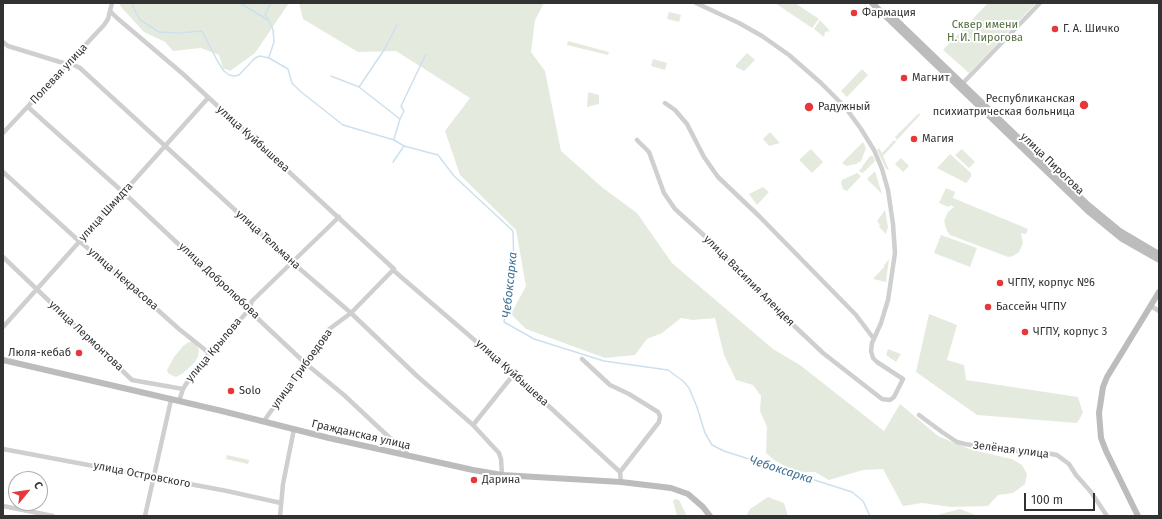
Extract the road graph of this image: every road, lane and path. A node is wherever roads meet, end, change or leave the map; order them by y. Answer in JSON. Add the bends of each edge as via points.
{"nodes":[{"id":1,"x":112,"y":3,"type":"edge"},
{"id":2,"x":696,"y":3,"type":"edge"},
{"id":3,"x":872,"y":3,"type":"edge"},
{"id":4,"x":878,"y":3,"type":"edge"},
{"id":5,"x":1040,"y":3,"type":"edge"},
{"id":6,"x":110,"y":11,"type":"junction"},
{"id":7,"x":3,"y":42,"type":"edge"},
{"id":8,"x":932,"y":58,"type":"junction"},
{"id":9,"x":69,"y":63,"type":"junction"},
{"id":10,"x":961,"y":86,"type":"junction"},
{"id":11,"x":208,"y":98,"type":"junction"},
{"id":12,"x":665,"y":103,"type":"dead end"},
{"id":13,"x":28,"y":107,"type":"junction"},
{"id":14,"x":3,"y":133,"type":"edge"},
{"id":15,"x":638,"y":140,"type":"dead end"},
{"id":16,"x":166,"y":146,"type":"junction"},
{"id":17,"x":3,"y":172,"type":"edge"},
{"id":18,"x":1068,"y":190,"type":"junction"},
{"id":19,"x":124,"y":193,"type":"junction"},
{"id":20,"x":339,"y":217,"type":"junction"},
{"id":21,"x":79,"y":241,"type":"junction"},
{"id":22,"x":1159,"y":254,"type":"edge"},
{"id":23,"x":3,"y":257,"type":"edge"},
{"id":24,"x":1159,"y":260,"type":"edge"},
{"id":25,"x":293,"y":262,"type":"junction"},
{"id":26,"x":394,"y":270,"type":"junction"},
{"id":27,"x":36,"y":289,"type":"junction"},
{"id":28,"x":1159,"y":292,"type":"edge"},
{"id":29,"x":1151,"y":306,"type":"junction"},
{"id":30,"x":249,"y":310,"type":"junction"},
{"id":31,"x":1159,"y":311,"type":"edge"},
{"id":32,"x":351,"y":313,"type":"junction"},
{"id":33,"x":3,"y":327,"type":"edge"},
{"id":34,"x":874,"y":339,"type":"junction"},
{"id":35,"x":209,"y":353,"type":"junction"},
{"id":36,"x":582,"y":359,"type":"dead end"},
{"id":37,"x":3,"y":361,"type":"edge"},
{"id":38,"x":305,"y":363,"type":"junction"},
{"id":39,"x":514,"y":374,"type":"junction"},
{"id":40,"x":183,"y":389,"type":"junction"},
{"id":41,"x":172,"y":400,"type":"junction"},
{"id":42,"x":179,"y":401,"type":"junction"},
{"id":43,"x":919,"y":415,"type":"dead end"},
{"id":44,"x":264,"y":421,"type":"junction"},
{"id":45,"x":473,"y":425,"type":"junction"},
{"id":46,"x":294,"y":429,"type":"junction"},
{"id":47,"x":3,"y":450,"type":"edge"},
{"id":48,"x":409,"y":457,"type":"junction"},
{"id":49,"x":620,"y":472,"type":"junction"},
{"id":50,"x":502,"y":475,"type":"junction"},
{"id":51,"x":153,"y":477,"type":"junction"},
{"id":52,"x":621,"y":482,"type":"junction"},
{"id":53,"x":281,"y":503,"type":"junction"},
{"id":54,"x":3,"y":506,"type":"edge"},
{"id":55,"x":53,"y":516,"type":"edge"},
{"id":56,"x":145,"y":516,"type":"edge"},
{"id":57,"x":280,"y":516,"type":"edge"},
{"id":58,"x":710,"y":516,"type":"edge"},
{"id":59,"x":1107,"y":516,"type":"edge"},
{"id":60,"x":1138,"y":516,"type":"edge"}],
"edges":[{"from":1,"to":6,"type":"street","name":"Полевая улица"},
{"from":2,"to":34,"type":"street","via":[[739,23],[789,55],[846,108],[874,150],[888,190],[894,224],[895,253],[888,300]]},
{"from":3,"to":8,"type":"main road","name":"улица Пирогова"},
{"from":4,"to":8,"type":"main road","name":"улица Пирогова"},
{"from":5,"to":10,"type":"street"},
{"from":6,"to":9,"type":"street","name":"Полевая улица","via":[[104,24]]},
{"from":6,"to":11,"type":"street","name":"улица Куйбышева"},
{"from":7,"to":9,"type":"street","name":"улица Тельмана","via":[[8,46]]},
{"from":8,"to":10,"type":"main road","name":"улица Пирогова"},
{"from":9,"to":13,"type":"street","name":"Полевая улица"},
{"from":9,"to":16,"type":"street","name":"улица Тельмана","via":[[80,68]]},
{"from":10,"to":18,"type":"main road","name":"улица Пирогова"},
{"from":11,"to":16,"type":"street","name":"улица Шмидта"},
{"from":11,"to":20,"type":"street","name":"улица Куйбышева"},
{"from":12,"to":34,"type":"street","via":[[676,110],[687,124],[718,177],[856,314]]},
{"from":13,"to":14,"type":"street","name":"Полевая улица"},
{"from":13,"to":19,"type":"street","name":"улица Добролюбова"},
{"from":15,"to":34,"type":"street","name":"улица Василия Алендея","via":[[649,152],[664,193],[675,209],[823,353],[882,399],[887,400],[894,397],[903,379],[875,360],[871,351]]},
{"from":16,"to":19,"type":"street","name":"улица Шмидта"},
{"from":16,"to":25,"type":"street","name":"улица Тельмана"},
{"from":17,"to":21,"type":"street","name":"улица Некрасова"},
{"from":18,"to":22,"type":"main road","name":"улица Пирогова","via":[[1120,232]]},
{"from":18,"to":24,"type":"main road","name":"улица Пирогова","via":[[1105,226]]},
{"from":19,"to":21,"type":"street","name":"улица Шмидта"},
{"from":19,"to":30,"type":"street","name":"улица Добролюбова"},
{"from":20,"to":25,"type":"street","name":"улица Крылова"},
{"from":20,"to":26,"type":"street","name":"улица Куйбышева"},
{"from":21,"to":27,"type":"street","name":"улица Шмидта"},
{"from":21,"to":35,"type":"street","name":"улица Некрасова"},
{"from":23,"to":27,"type":"street","name":"улица Лермонтова"},
{"from":25,"to":30,"type":"street","name":"улица Крылова","via":[[252,301]]},
{"from":25,"to":32,"type":"street","name":"улица Тельмана"},
{"from":26,"to":32,"type":"street","name":"улица Грибоедова"},
{"from":26,"to":39,"type":"street","name":"улица Куйбышева"},
{"from":27,"to":33,"type":"street","name":"улица Шмидта"},
{"from":27,"to":40,"type":"street","name":"улица Лермонтова","via":[[132,380]]},
{"from":28,"to":29,"type":"main road"},
{"from":29,"to":31,"type":"street"},
{"from":29,"to":60,"type":"main road","via":[[1107,377],[1098,413],[1101,438],[1106,452]]},
{"from":30,"to":35,"type":"street","name":"улица Крылова"},
{"from":30,"to":38,"type":"street","name":"улица Добролюбова"},
{"from":32,"to":38,"type":"street","name":"улица Грибоедова","via":[[328,330]]},
{"from":32,"to":45,"type":"street","name":"улица Тельмана"},
{"from":35,"to":40,"type":"street","name":"улица Крылова"},
{"from":36,"to":49,"type":"street","via":[[610,385],[647,405],[660,416],[659,422]]},
{"from":37,"to":41,"type":"main road","name":"Гражданская улица"},
{"from":38,"to":44,"type":"street","name":"улица Грибоедова"},
{"from":38,"to":48,"type":"street","name":"улица Добролюбова","via":[[344,395]]},
{"from":39,"to":45,"type":"street"},
{"from":39,"to":49,"type":"street","name":"улица Куйбышева"},
{"from":40,"to":42,"type":"street","name":"улица Крылова"},
{"from":41,"to":42,"type":"main road","name":"Гражданская улица"},
{"from":41,"to":51,"type":"street"},
{"from":42,"to":44,"type":"main road","name":"Гражданская улица"},
{"from":43,"to":59,"type":"street","name":"Зелёная улица","via":[[957,442],[993,449],[1046,453],[1064,459],[1092,492]]},
{"from":44,"to":46,"type":"main road","name":"Гражданская улица"},
{"from":45,"to":50,"type":"street","name":"улица Тельмана","via":[[499,453]]},
{"from":46,"to":48,"type":"main road","name":"Гражданская улица"},
{"from":46,"to":53,"type":"street","via":[[282,484]]},
{"from":47,"to":51,"type":"street","name":"улица Островского"},
{"from":48,"to":50,"type":"main road","name":"Гражданская улица"},
{"from":49,"to":52,"type":"street"},
{"from":50,"to":52,"type":"main road","name":"Гражданская улица"},
{"from":51,"to":53,"type":"street","name":"улица Островского"},
{"from":51,"to":56,"type":"street"},
{"from":52,"to":58,"type":"main road","name":"Гражданская улица","via":[[679,489],[696,500]]},
{"from":53,"to":57,"type":"street"},
{"from":54,"to":55,"type":"street"}]}
